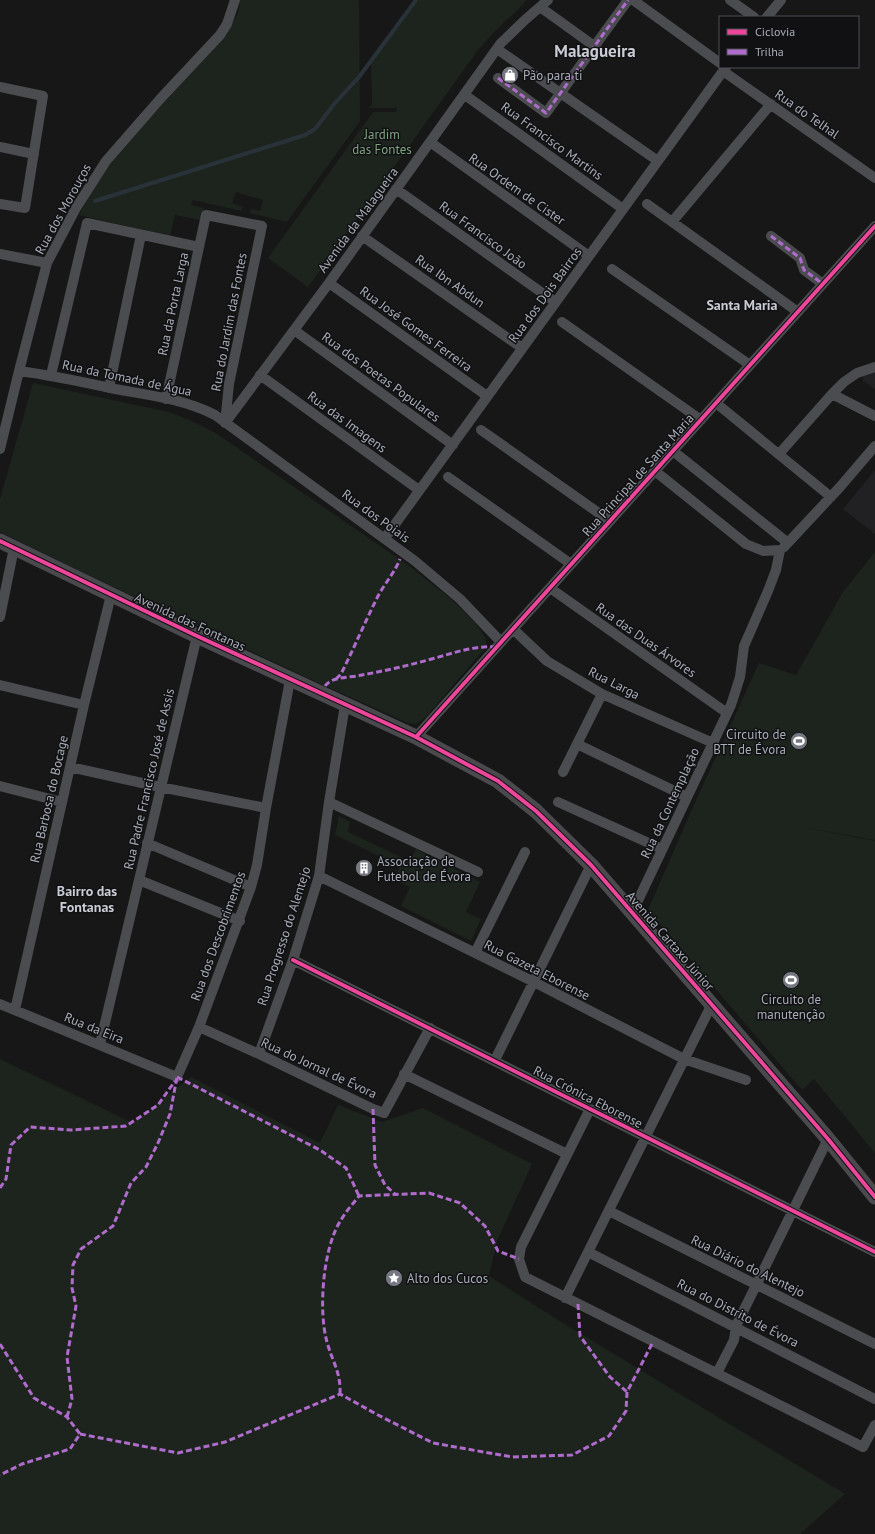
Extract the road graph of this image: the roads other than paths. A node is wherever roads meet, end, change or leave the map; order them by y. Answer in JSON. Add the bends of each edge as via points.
{"nodes":[{"id":1,"x":235,"y":0,"type":"edge"},
{"id":2,"x":548,"y":0,"type":"edge"},
{"id":3,"x":628,"y":0,"type":"edge"},
{"id":4,"x":633,"y":0,"type":"edge"},
{"id":5,"x":730,"y":0,"type":"edge"},
{"id":6,"x":781,"y":0,"type":"edge"},
{"id":7,"x":538,"y":4,"type":"edge"},
{"id":8,"x":753,"y":16,"type":"edge"},
{"id":9,"x":768,"y":16,"type":"edge"},
{"id":10,"x":596,"y":47,"type":"junction"},
{"id":11,"x":497,"y":49,"type":"junction"},
{"id":12,"x":719,"y":63,"type":"edge"},
{"id":13,"x":723,"y":68,"type":"edge"},
{"id":14,"x":725,"y":68,"type":"edge"},
{"id":15,"x":498,"y":78,"type":"dead end"},
{"id":16,"x":0,"y":87,"type":"edge"},
{"id":17,"x":560,"y":94,"type":"junction"},
{"id":18,"x":464,"y":95,"type":"junction"},
{"id":19,"x":771,"y":104,"type":"junction"},
{"id":20,"x":430,"y":142,"type":"junction"},
{"id":21,"x":0,"y":147,"type":"edge"},
{"id":22,"x":34,"y":154,"type":"junction"},
{"id":23,"x":658,"y":161,"type":"junction"},
{"id":24,"x":875,"y":178,"type":"edge"},
{"id":25,"x":396,"y":189,"type":"junction"},
{"id":26,"x":0,"y":204,"type":"edge"},
{"id":27,"x":647,"y":204,"type":"dead end"},
{"id":28,"x":623,"y":209,"type":"junction"},
{"id":29,"x":672,"y":222,"type":"junction"},
{"id":30,"x":262,"y":226,"type":"joint"},
{"id":31,"x":875,"y":226,"type":"edge"},
{"id":32,"x":142,"y":235,"type":"junction"},
{"id":33,"x":362,"y":236,"type":"junction"},
{"id":34,"x":771,"y":236,"type":"dead end"},
{"id":35,"x":199,"y":247,"type":"junction"},
{"id":36,"x":0,"y":254,"type":"edge"},
{"id":37,"x":589,"y":256,"type":"junction"},
{"id":38,"x":47,"y":263,"type":"junction"},
{"id":39,"x":612,"y":269,"type":"dead end"},
{"id":40,"x":329,"y":283,"type":"junction"},
{"id":41,"x":823,"y":284,"type":"junction"},
{"id":42,"x":556,"y":302,"type":"junction"},
{"id":43,"x":798,"y":312,"type":"junction"},
{"id":44,"x":562,"y":322,"type":"dead end"},
{"id":45,"x":294,"y":330,"type":"junction"},
{"id":46,"x":522,"y":348,"type":"junction"},
{"id":47,"x":750,"y":365,"type":"junction"},
{"id":48,"x":875,"y":367,"type":"edge"},
{"id":49,"x":19,"y":371,"type":"junction"},
{"id":50,"x":52,"y":375,"type":"junction"},
{"id":51,"x":260,"y":375,"type":"junction"},
{"id":52,"x":109,"y":388,"type":"junction"},
{"id":53,"x":832,"y":394,"type":"junction"},
{"id":54,"x":487,"y":396,"type":"junction"},
{"id":55,"x":166,"y":399,"type":"junction"},
{"id":56,"x":716,"y":403,"type":"junction"},
{"id":57,"x":875,"y":416,"type":"edge"},
{"id":58,"x":701,"y":420,"type":"junction"},
{"id":59,"x":225,"y":423,"type":"junction"},
{"id":60,"x":481,"y":430,"type":"dead end"},
{"id":61,"x":453,"y":444,"type":"junction"},
{"id":62,"x":875,"y":446,"type":"edge"},
{"id":63,"x":0,"y":449,"type":"edge"},
{"id":64,"x":673,"y":451,"type":"junction"},
{"id":65,"x":779,"y":454,"type":"junction"},
{"id":66,"x":655,"y":471,"type":"junction"},
{"id":67,"x":448,"y":477,"type":"dead end"},
{"id":68,"x":419,"y":490,"type":"junction"},
{"id":69,"x":831,"y":497,"type":"junction"},
{"id":70,"x":610,"y":521,"type":"junction"},
{"id":71,"x":385,"y":538,"type":"junction"},
{"id":72,"x":0,"y":541,"type":"edge"},
{"id":73,"x":788,"y":543,"type":"junction"},
{"id":74,"x":14,"y":548,"type":"junction"},
{"id":75,"x":780,"y":550,"type":"junction"},
{"id":76,"x":571,"y":564,"type":"junction"},
{"id":77,"x":550,"y":588,"type":"junction"},
{"id":78,"x":111,"y":595,"type":"junction"},
{"id":79,"x":0,"y":616,"type":"edge"},
{"id":80,"x":513,"y":629,"type":"junction"},
{"id":81,"x":196,"y":636,"type":"junction"},
{"id":82,"x":501,"y":642,"type":"junction"},
{"id":83,"x":290,"y":680,"type":"junction"},
{"id":84,"x":0,"y":685,"type":"edge"},
{"id":85,"x":602,"y":694,"type":"junction"},
{"id":86,"x":84,"y":705,"type":"junction"},
{"id":87,"x":345,"y":705,"type":"junction"},
{"id":88,"x":729,"y":709,"type":"junction"},
{"id":89,"x":416,"y":737,"type":"junction"},
{"id":90,"x":713,"y":743,"type":"junction"},
{"id":91,"x":577,"y":744,"type":"junction"},
{"id":92,"x":70,"y":767,"type":"junction"},
{"id":93,"x":563,"y":772,"type":"dead end"},
{"id":94,"x":0,"y":786,"type":"edge"},
{"id":95,"x":160,"y":787,"type":"junction"},
{"id":96,"x":687,"y":797,"type":"junction"},
{"id":97,"x":62,"y":802,"type":"junction"},
{"id":98,"x":329,"y":802,"type":"junction"},
{"id":99,"x":558,"y":802,"type":"dead end"},
{"id":100,"x":266,"y":808,"type":"junction"},
{"id":101,"x":147,"y":843,"type":"junction"},
{"id":102,"x":662,"y":849,"type":"junction"},
{"id":103,"x":525,"y":852,"type":"dead end"},
{"id":104,"x":591,"y":864,"type":"junction"},
{"id":105,"x":478,"y":872,"type":"dead end"},
{"id":106,"x":319,"y":876,"type":"junction"},
{"id":107,"x":139,"y":880,"type":"junction"},
{"id":108,"x":251,"y":887,"type":"junction"},
{"id":109,"x":632,"y":911,"type":"junction"},
{"id":110,"x":240,"y":921,"type":"junction"},
{"id":111,"x":475,"y":953,"type":"junction"},
{"id":112,"x":292,"y":960,"type":"junction"},
{"id":113,"x":534,"y":982,"type":"junction"},
{"id":114,"x":0,"y":1004,"type":"edge"},
{"id":115,"x":712,"y":1004,"type":"junction"},
{"id":116,"x":15,"y":1010,"type":"junction"},
{"id":117,"x":199,"y":1027,"type":"junction"},
{"id":118,"x":430,"y":1028,"type":"junction"},
{"id":119,"x":100,"y":1044,"type":"junction"},
{"id":120,"x":259,"y":1054,"type":"junction"},
{"id":121,"x":684,"y":1059,"type":"junction"},
{"id":122,"x":495,"y":1060,"type":"junction"},
{"id":123,"x":404,"y":1074,"type":"junction"},
{"id":124,"x":177,"y":1077,"type":"joint"},
{"id":125,"x":746,"y":1080,"type":"dead end"},
{"id":126,"x":590,"y":1110,"type":"junction"},
{"id":127,"x":645,"y":1137,"type":"junction"},
{"id":128,"x":828,"y":1139,"type":"junction"},
{"id":129,"x":567,"y":1154,"type":"junction"},
{"id":130,"x":875,"y":1197,"type":"edge"},
{"id":131,"x":608,"y":1211,"type":"junction"},
{"id":132,"x":792,"y":1212,"type":"junction"},
{"id":133,"x":588,"y":1252,"type":"junction"},
{"id":134,"x":875,"y":1252,"type":"edge"},
{"id":135,"x":756,"y":1285,"type":"junction"},
{"id":136,"x":565,"y":1298,"type":"junction"},
{"id":137,"x":736,"y":1326,"type":"junction"},
{"id":138,"x":875,"y":1344,"type":"edge"},
{"id":139,"x":717,"y":1373,"type":"junction"},
{"id":140,"x":875,"y":1399,"type":"edge"},
{"id":141,"x":875,"y":1425,"type":"edge"}],
"edges":[{"from":1,"to":38,"type":"street","name":"Rua dos Morouços","via":[[227,24],[220,35],[102,167],[76,208]]},
{"from":2,"to":7,"type":"street","name":"Avenida da Malagueira"},
{"from":3,"to":10,"type":"street"},
{"from":4,"to":12,"type":"street","name":"Rua do Telhal"},
{"from":5,"to":8,"type":"street"},
{"from":6,"to":9,"type":"street"},
{"from":7,"to":10,"type":"street"},
{"from":7,"to":11,"type":"street","name":"Avenida da Malagueira"},
{"from":10,"to":17,"type":"street"},
{"from":11,"to":17,"type":"street"},
{"from":11,"to":18,"type":"street","name":"Avenida da Malagueira"},
{"from":13,"to":23,"type":"street","name":"Rua dos Dois Bairros"},
{"from":14,"to":19,"type":"street","name":"Rua do Telhal"},
{"from":15,"to":17,"type":"street","via":[[546,113]]},
{"from":16,"to":22,"type":"street","via":[[43,96]]},
{"from":17,"to":23,"type":"street"},
{"from":18,"to":20,"type":"street","name":"Avenida da Malagueira"},
{"from":18,"to":28,"type":"street","name":"Rua Francisco Martins"},
{"from":19,"to":24,"type":"street","name":"Rua do Telhal"},
{"from":19,"to":29,"type":"street"},
{"from":20,"to":25,"type":"street","name":"Avenida da Malagueira"},
{"from":20,"to":37,"type":"street","name":"Rua Ordem de Cister"},
{"from":21,"to":22,"type":"street"},
{"from":22,"to":26,"type":"street","via":[[25,208]]},
{"from":23,"to":28,"type":"street","name":"Rua dos Dois Bairros"},
{"from":25,"to":33,"type":"street","name":"Avenida da Malagueira"},
{"from":25,"to":42,"type":"street","name":"Rua Francisco João"},
{"from":27,"to":29,"type":"street"},
{"from":28,"to":37,"type":"street","name":"Rua dos Dois Bairros"},
{"from":29,"to":43,"type":"street"},
{"from":30,"to":35,"type":"street","name":"Rua da Porta Larga","via":[[206,215]]},
{"from":30,"to":59,"type":"street","name":"Rua do Jardim das Fontes","via":[[229,384]]},
{"from":31,"to":41,"type":"street","name":"Rua Principal de Santa Maria"},
{"from":32,"to":35,"type":"street"},
{"from":32,"to":50,"type":"street","via":[[87,223]]},
{"from":32,"to":52,"type":"street"},
{"from":33,"to":40,"type":"street","name":"Avenida da Malagueira"},
{"from":33,"to":46,"type":"street","name":"Rua Ibn Abdun"},
{"from":34,"to":41,"type":"street","via":[[800,258],[804,270]]},
{"from":35,"to":55,"type":"street","name":"Rua da Porta Larga"},
{"from":36,"to":38,"type":"street"},
{"from":37,"to":42,"type":"street","name":"Rua dos Dois Bairros"},
{"from":38,"to":49,"type":"street","name":"Rua dos Morouços"},
{"from":39,"to":47,"type":"street"},
{"from":40,"to":45,"type":"street","name":"Avenida da Malagueira"},
{"from":40,"to":54,"type":"street","name":"Rua José Gomes Ferreira"},
{"from":41,"to":43,"type":"street","name":"Rua Principal de Santa Maria"},
{"from":42,"to":46,"type":"street","name":"Rua dos Dois Bairros"},
{"from":43,"to":47,"type":"street","name":"Rua Principal de Santa Maria"},
{"from":44,"to":58,"type":"street"},
{"from":45,"to":51,"type":"street","name":"Avenida da Malagueira"},
{"from":45,"to":61,"type":"street","name":"Rua dos Poetas Populares"},
{"from":46,"to":54,"type":"street","name":"Rua dos Dois Bairros"},
{"from":47,"to":56,"type":"street","name":"Rua Principal de Santa Maria"},
{"from":48,"to":53,"type":"street","via":[[857,373]]},
{"from":49,"to":50,"type":"street","name":"Rua da Tomada de Água"},
{"from":49,"to":63,"type":"street","name":"Rua dos Morouços"},
{"from":50,"to":52,"type":"street","name":"Rua da Tomada de Água"},
{"from":51,"to":59,"type":"street","name":"Avenida da Malagueira"},
{"from":51,"to":68,"type":"street","name":"Rua das Imagens"},
{"from":52,"to":55,"type":"street","name":"Rua da Tomada de Água"},
{"from":53,"to":57,"type":"street"},
{"from":53,"to":65,"type":"street"},
{"from":54,"to":61,"type":"street","name":"Rua dos Dois Bairros"},
{"from":55,"to":59,"type":"street","name":"Rua da Tomada de Água","via":[[205,410]]},
{"from":56,"to":58,"type":"street","name":"Rua Principal de Santa Maria"},
{"from":56,"to":65,"type":"street"},
{"from":58,"to":64,"type":"street","name":"Rua Principal de Santa Maria"},
{"from":59,"to":71,"type":"street","name":"Rua dos Poiais"},
{"from":60,"to":70,"type":"street"},
{"from":61,"to":68,"type":"street","name":"Rua dos Dois Bairros"},
{"from":62,"to":69,"type":"street"},
{"from":64,"to":66,"type":"street","name":"Rua Principal de Santa Maria"},
{"from":64,"to":73,"type":"street"},
{"from":65,"to":69,"type":"street"},
{"from":66,"to":70,"type":"street","name":"Rua Principal de Santa Maria"},
{"from":66,"to":75,"type":"street","via":[[746,544],[763,551]]},
{"from":67,"to":76,"type":"street"},
{"from":68,"to":71,"type":"street","name":"Rua dos Dois Bairros"},
{"from":69,"to":73,"type":"street"},
{"from":70,"to":76,"type":"street","name":"Rua Principal de Santa Maria"},
{"from":71,"to":82,"type":"street","name":"Rua dos Poiais","via":[[460,599]]},
{"from":72,"to":74,"type":"street","name":"Avenida das Fontanas"},
{"from":73,"to":75,"type":"street"},
{"from":74,"to":78,"type":"street","name":"Avenida das Fontanas"},
{"from":74,"to":79,"type":"street"},
{"from":75,"to":88,"type":"street","name":"Rua da Contemplação","via":[[776,570],[744,646],[740,677]]},
{"from":76,"to":77,"type":"street","name":"Rua Principal de Santa Maria"},
{"from":77,"to":80,"type":"street","name":"Rua Principal de Santa Maria"},
{"from":77,"to":88,"type":"street","name":"Rua das Duas Árvores"},
{"from":78,"to":81,"type":"street","name":"Avenida das Fontanas"},
{"from":78,"to":86,"type":"street","name":"Rua Barbosa do Bocage"},
{"from":80,"to":82,"type":"street","name":"Rua Principal de Santa Maria"},
{"from":80,"to":85,"type":"street","name":"Rua Larga","via":[[547,661]]},
{"from":81,"to":83,"type":"street","name":"Avenida das Fontanas"},
{"from":81,"to":95,"type":"street","name":"Rua Padre Francisco José de Assis"},
{"from":82,"to":89,"type":"street","name":"Rua Principal de Santa Maria"},
{"from":83,"to":87,"type":"street","name":"Avenida das Fontanas"},
{"from":83,"to":100,"type":"street","name":"Rua dos Descobrimentos"},
{"from":84,"to":86,"type":"street"},
{"from":85,"to":90,"type":"street","name":"Rua Larga"},
{"from":85,"to":91,"type":"street"},
{"from":86,"to":92,"type":"street","name":"Rua Barbosa do Bocage"},
{"from":87,"to":89,"type":"street","name":"Avenida das Fontanas"},
{"from":87,"to":98,"type":"street","name":"Rua Progresso do Alentejo"},
{"from":88,"to":90,"type":"street","name":"Rua da Contemplação"},
{"from":89,"to":104,"type":"street","name":"Avenida Cartaxo Júnior","via":[[498,781],[536,811]]},
{"from":90,"to":96,"type":"street","name":"Rua da Contemplação"},
{"from":91,"to":93,"type":"street"},
{"from":91,"to":96,"type":"street"},
{"from":92,"to":95,"type":"street"},
{"from":92,"to":97,"type":"street","name":"Rua Barbosa do Bocage"},
{"from":94,"to":97,"type":"street"},
{"from":95,"to":100,"type":"street"},
{"from":95,"to":101,"type":"street","name":"Rua Padre Francisco José de Assis"},
{"from":96,"to":102,"type":"street","name":"Rua da Contemplação"},
{"from":97,"to":116,"type":"street","name":"Rua Barbosa do Bocage"},
{"from":98,"to":105,"type":"street"},
{"from":98,"to":106,"type":"street","name":"Rua Progresso do Alentejo"},
{"from":99,"to":102,"type":"street"},
{"from":100,"to":108,"type":"street","name":"Rua dos Descobrimentos"},
{"from":101,"to":107,"type":"street","name":"Rua Padre Francisco José de Assis"},
{"from":101,"to":108,"type":"street"},
{"from":102,"to":109,"type":"street","name":"Rua da Contemplação"},
{"from":103,"to":111,"type":"street"},
{"from":104,"to":109,"type":"street","name":"Avenida Cartaxo Júnior"},
{"from":104,"to":113,"type":"street"},
{"from":106,"to":111,"type":"street","name":"Rua Gazeta Eborense"},
{"from":106,"to":112,"type":"street","name":"Rua Progresso do Alentejo"},
{"from":107,"to":110,"type":"street"},
{"from":107,"to":119,"type":"street","name":"Rua Padre Francisco José de Assis"},
{"from":108,"to":110,"type":"street","name":"Rua dos Descobrimentos"},
{"from":109,"to":115,"type":"street","name":"Avenida Cartaxo Júnior"},
{"from":110,"to":117,"type":"street","name":"Rua dos Descobrimentos"},
{"from":111,"to":113,"type":"street","name":"Rua Gazeta Eborense"},
{"from":112,"to":118,"type":"street","name":"Rua Crónica Eborense"},
{"from":112,"to":120,"type":"street","name":"Rua Progresso do Alentejo"},
{"from":113,"to":121,"type":"street","name":"Rua Gazeta Eborense"},
{"from":113,"to":122,"type":"street"},
{"from":114,"to":116,"type":"street","name":"Rua da Eira"},
{"from":115,"to":121,"type":"street"},
{"from":115,"to":128,"type":"street","name":"Avenida Cartaxo Júnior"},
{"from":116,"to":119,"type":"street","name":"Rua da Eira"},
{"from":117,"to":120,"type":"street","name":"Rua do Jornal de Évora"},
{"from":117,"to":124,"type":"street","name":"Rua dos Descobrimentos"},
{"from":118,"to":122,"type":"street","name":"Rua Crónica Eborense"},
{"from":118,"to":123,"type":"street","name":"Rua do Jornal de Évora"},
{"from":119,"to":124,"type":"street","name":"Rua da Eira"},
{"from":120,"to":123,"type":"street","name":"Rua do Jornal de Évora","via":[[384,1113]]},
{"from":121,"to":125,"type":"street","name":"Rua Gazeta Eborense"},
{"from":121,"to":127,"type":"street"},
{"from":122,"to":126,"type":"street","name":"Rua Crónica Eborense"},
{"from":123,"to":129,"type":"street"},
{"from":126,"to":127,"type":"street","name":"Rua Crónica Eborense"},
{"from":126,"to":129,"type":"street"},
{"from":127,"to":131,"type":"street"},
{"from":127,"to":132,"type":"street","name":"Rua Crónica Eborense"},
{"from":128,"to":130,"type":"street","name":"Avenida Cartaxo Júnior"},
{"from":128,"to":132,"type":"street"},
{"from":129,"to":136,"type":"street","via":[[520,1247],[519,1259],[526,1277]]},
{"from":131,"to":133,"type":"street"},
{"from":131,"to":135,"type":"street","name":"Rua Diário do Alentejo"},
{"from":132,"to":134,"type":"street","name":"Rua Crónica Eborense"},
{"from":132,"to":135,"type":"street"},
{"from":133,"to":136,"type":"street"},
{"from":133,"to":137,"type":"street","name":"Rua do Distrito de Évora"},
{"from":135,"to":137,"type":"street"},
{"from":135,"to":138,"type":"street","name":"Rua Diário do Alentejo"},
{"from":136,"to":139,"type":"street"},
{"from":137,"to":139,"type":"street","via":[[734,1340]]},
{"from":137,"to":140,"type":"street","name":"Rua do Distrito de Évora"},
{"from":139,"to":141,"type":"street","via":[[863,1447]]}]}
